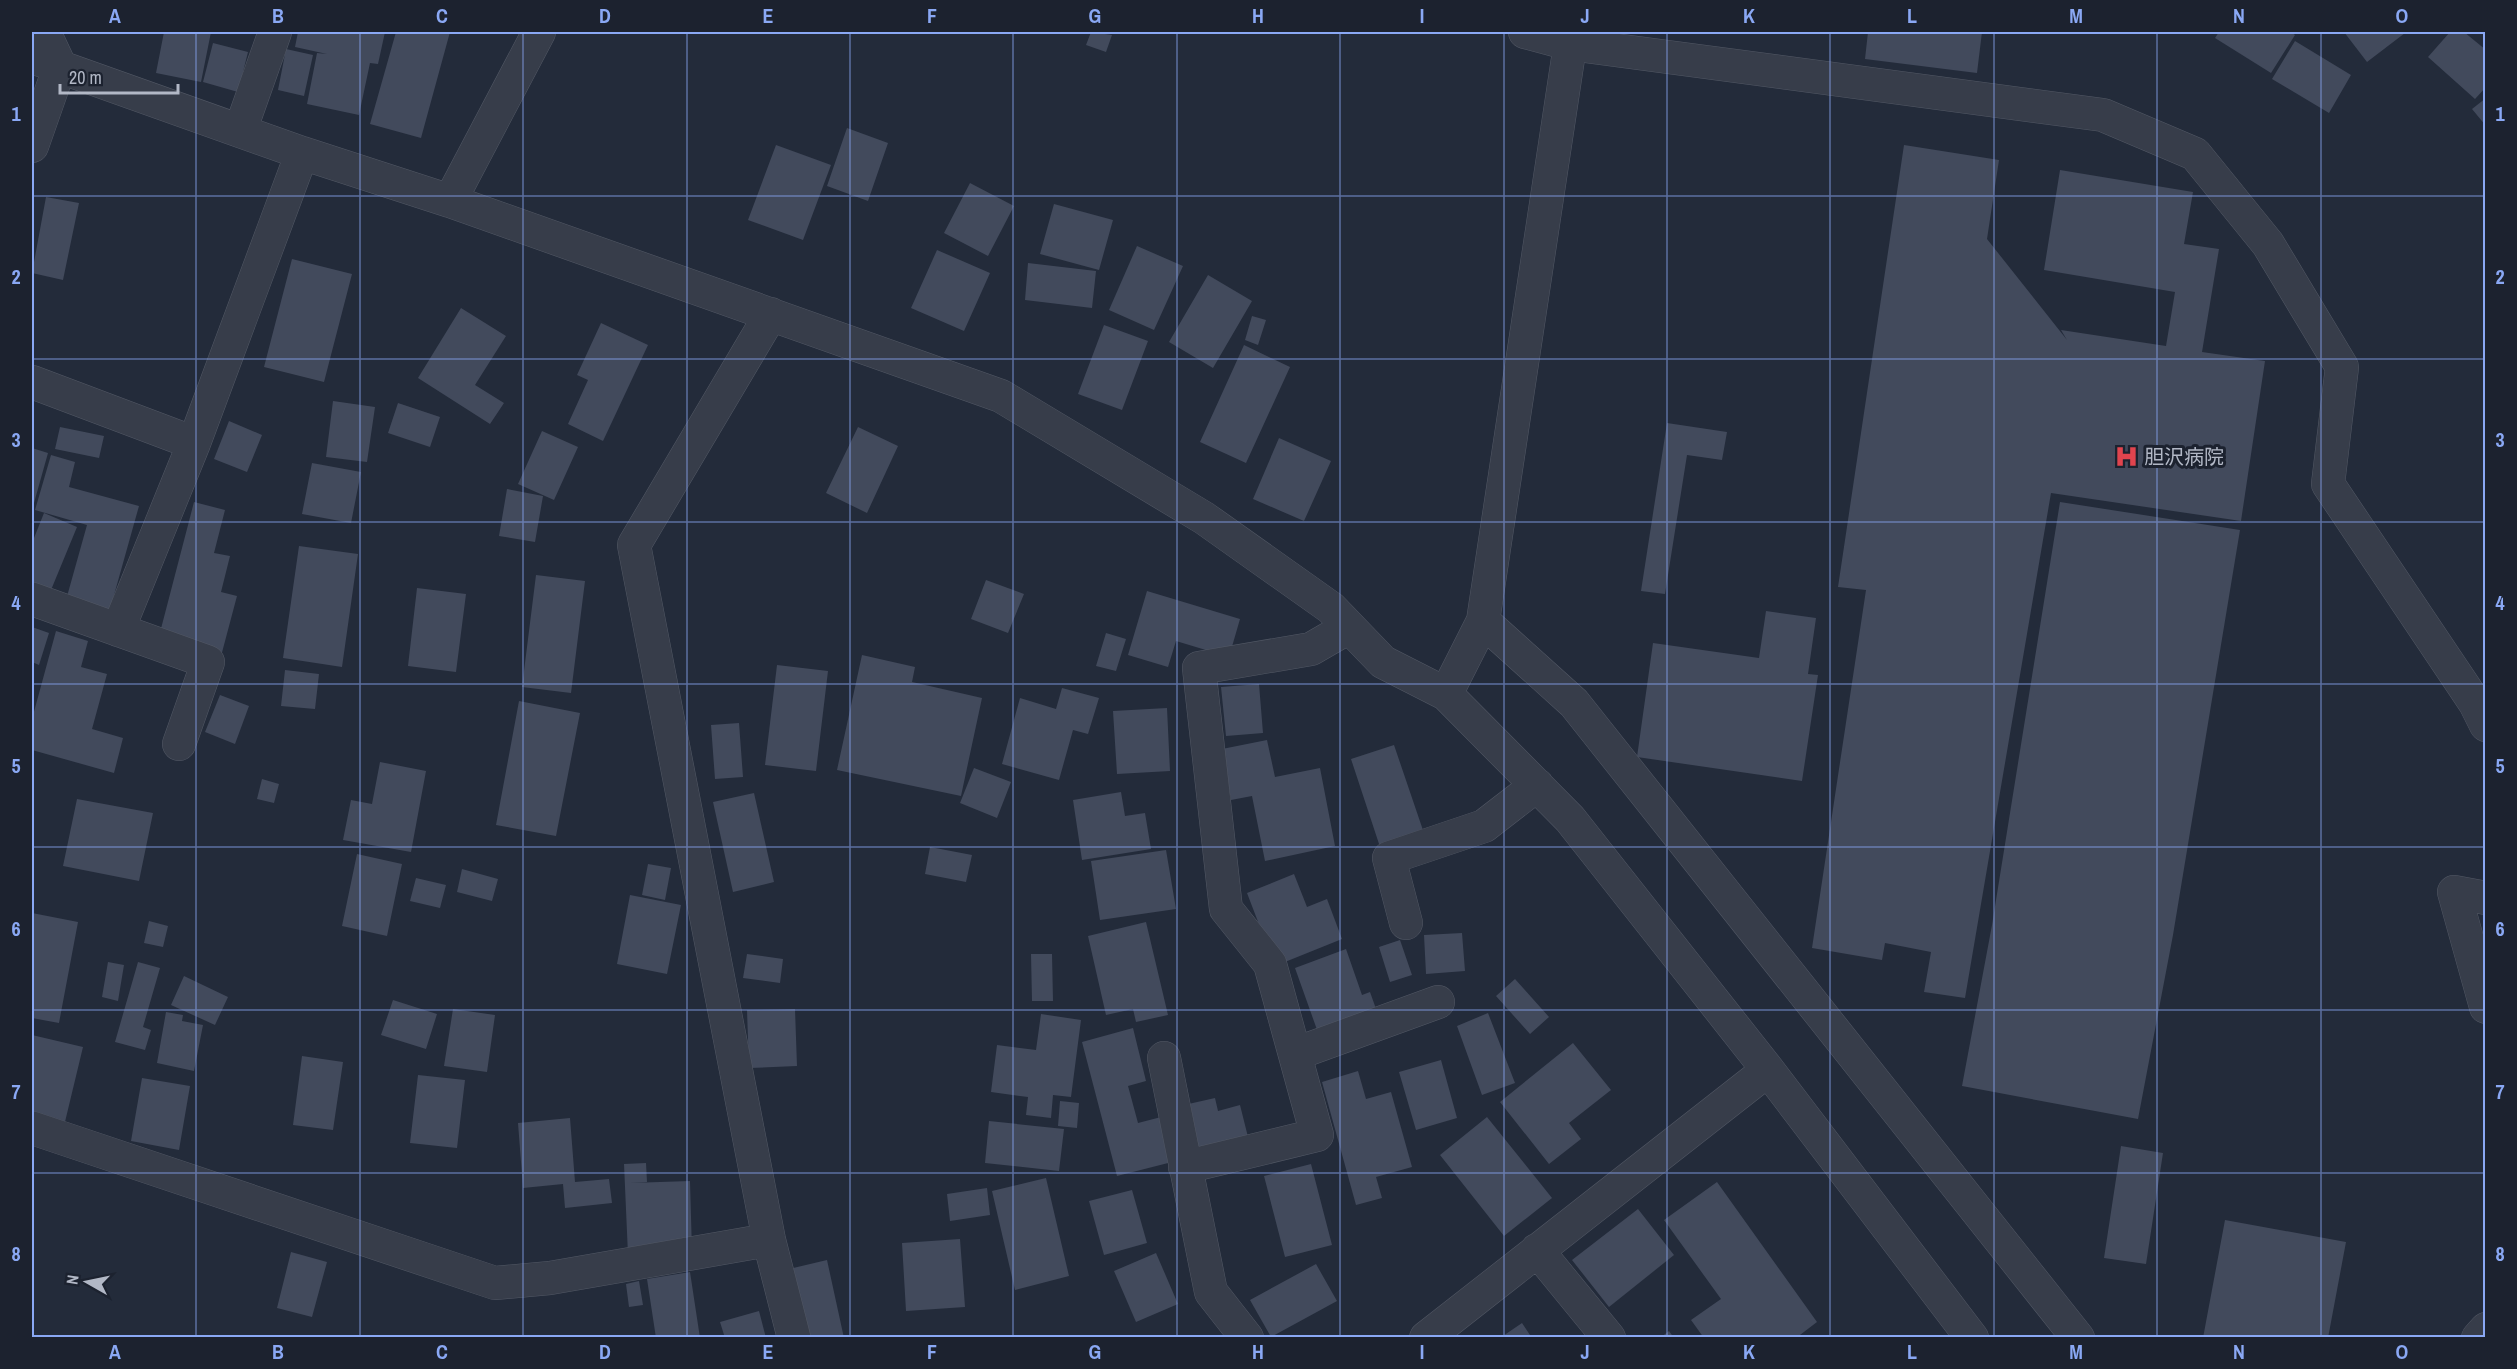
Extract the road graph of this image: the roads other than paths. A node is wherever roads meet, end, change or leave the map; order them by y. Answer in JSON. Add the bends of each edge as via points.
{"nodes":[{"id":1,"x":44,"y":32,"type":"edge"},
{"id":2,"x":275,"y":32,"type":"edge"},
{"id":3,"x":539,"y":32,"type":"edge"},
{"id":4,"x":1525,"y":32,"type":"edge"},
{"id":5,"x":1571,"y":38,"type":"edge"},
{"id":6,"x":46,"y":61,"type":"edge"},
{"id":7,"x":240,"y":131,"type":"junction"},
{"id":8,"x":32,"y":146,"type":"edge"},
{"id":9,"x":302,"y":153,"type":"junction"},
{"id":10,"x":450,"y":201,"type":"junction"},
{"id":11,"x":771,"y":314,"type":"junction"},
{"id":12,"x":32,"y":382,"type":"edge"},
{"id":13,"x":194,"y":443,"type":"junction"},
{"id":14,"x":32,"y":599,"type":"edge"},
{"id":15,"x":1484,"y":621,"type":"junction"},
{"id":16,"x":1348,"y":627,"type":"junction"},
{"id":17,"x":118,"y":630,"type":"junction"},
{"id":18,"x":1446,"y":694,"type":"junction"},
{"id":19,"x":2486,"y":725,"type":"edge"},
{"id":20,"x":179,"y":744,"type":"dead end"},
{"id":21,"x":1536,"y":785,"type":"junction"},
{"id":22,"x":2486,"y":898,"type":"edge"},
{"id":23,"x":1406,"y":923,"type":"dead end"},
{"id":24,"x":1438,"y":1002,"type":"dead end"},
{"id":25,"x":2486,"y":1007,"type":"edge"},
{"id":26,"x":1295,"y":1054,"type":"junction"},
{"id":27,"x":1164,"y":1058,"type":"dead end"},
{"id":28,"x":1768,"y":1070,"type":"junction"},
{"id":29,"x":32,"y":1128,"type":"edge"},
{"id":30,"x":1185,"y":1167,"type":"junction"},
{"id":31,"x":770,"y":1240,"type":"junction"},
{"id":32,"x":1537,"y":1250,"type":"junction"},
{"id":33,"x":2486,"y":1329,"type":"edge"},
{"id":34,"x":794,"y":1338,"type":"edge"},
{"id":35,"x":1247,"y":1338,"type":"edge"},
{"id":36,"x":1426,"y":1338,"type":"edge"},
{"id":37,"x":1609,"y":1338,"type":"edge"},
{"id":38,"x":1972,"y":1338,"type":"edge"},
{"id":39,"x":2078,"y":1338,"type":"edge"},
{"id":40,"x":2478,"y":1338,"type":"edge"}],
"edges":[{"from":1,"to":6,"type":"street"},
{"from":2,"to":7,"type":"street"},
{"from":3,"to":10,"type":"street"},
{"from":4,"to":5,"type":"street"},
{"from":5,"to":15,"type":"street"},
{"from":5,"to":19,"type":"street","via":[[2103,115],[2195,154],[2268,244],[2342,367],[2328,484]]},
{"from":6,"to":7,"type":"street"},
{"from":6,"to":8,"type":"street"},
{"from":7,"to":9,"type":"street"},
{"from":9,"to":10,"type":"street"},
{"from":9,"to":13,"type":"street"},
{"from":10,"to":11,"type":"street"},
{"from":11,"to":16,"type":"street","via":[[1001,396],[1204,518],[1332,608]]},
{"from":11,"to":31,"type":"street","via":[[634,545]]},
{"from":12,"to":13,"type":"street"},
{"from":13,"to":17,"type":"street"},
{"from":14,"to":17,"type":"street"},
{"from":15,"to":18,"type":"street"},
{"from":15,"to":39,"type":"street","via":[[1574,703]]},
{"from":16,"to":18,"type":"street","via":[[1383,662]]},
{"from":16,"to":26,"type":"street","via":[[1311,649],[1199,668],[1226,909],[1270,964]]},
{"from":17,"to":20,"type":"street","via":[[208,662]]},
{"from":18,"to":21,"type":"street"},
{"from":21,"to":23,"type":"street","via":[[1484,826],[1389,858]]},
{"from":21,"to":28,"type":"street","via":[[1570,819]]},
{"from":22,"to":25,"type":"street","via":[[2454,892]]},
{"from":24,"to":26,"type":"street"},
{"from":26,"to":30,"type":"street","via":[[1317,1135]]},
{"from":27,"to":30,"type":"street"},
{"from":28,"to":32,"type":"street"},
{"from":28,"to":38,"type":"street"},
{"from":29,"to":31,"type":"street","via":[[495,1283],[550,1278]]},
{"from":30,"to":35,"type":"street","via":[[1211,1292]]},
{"from":31,"to":34,"type":"street"},
{"from":32,"to":36,"type":"street"},
{"from":32,"to":37,"type":"street"},
{"from":33,"to":40,"type":"street"}]}
